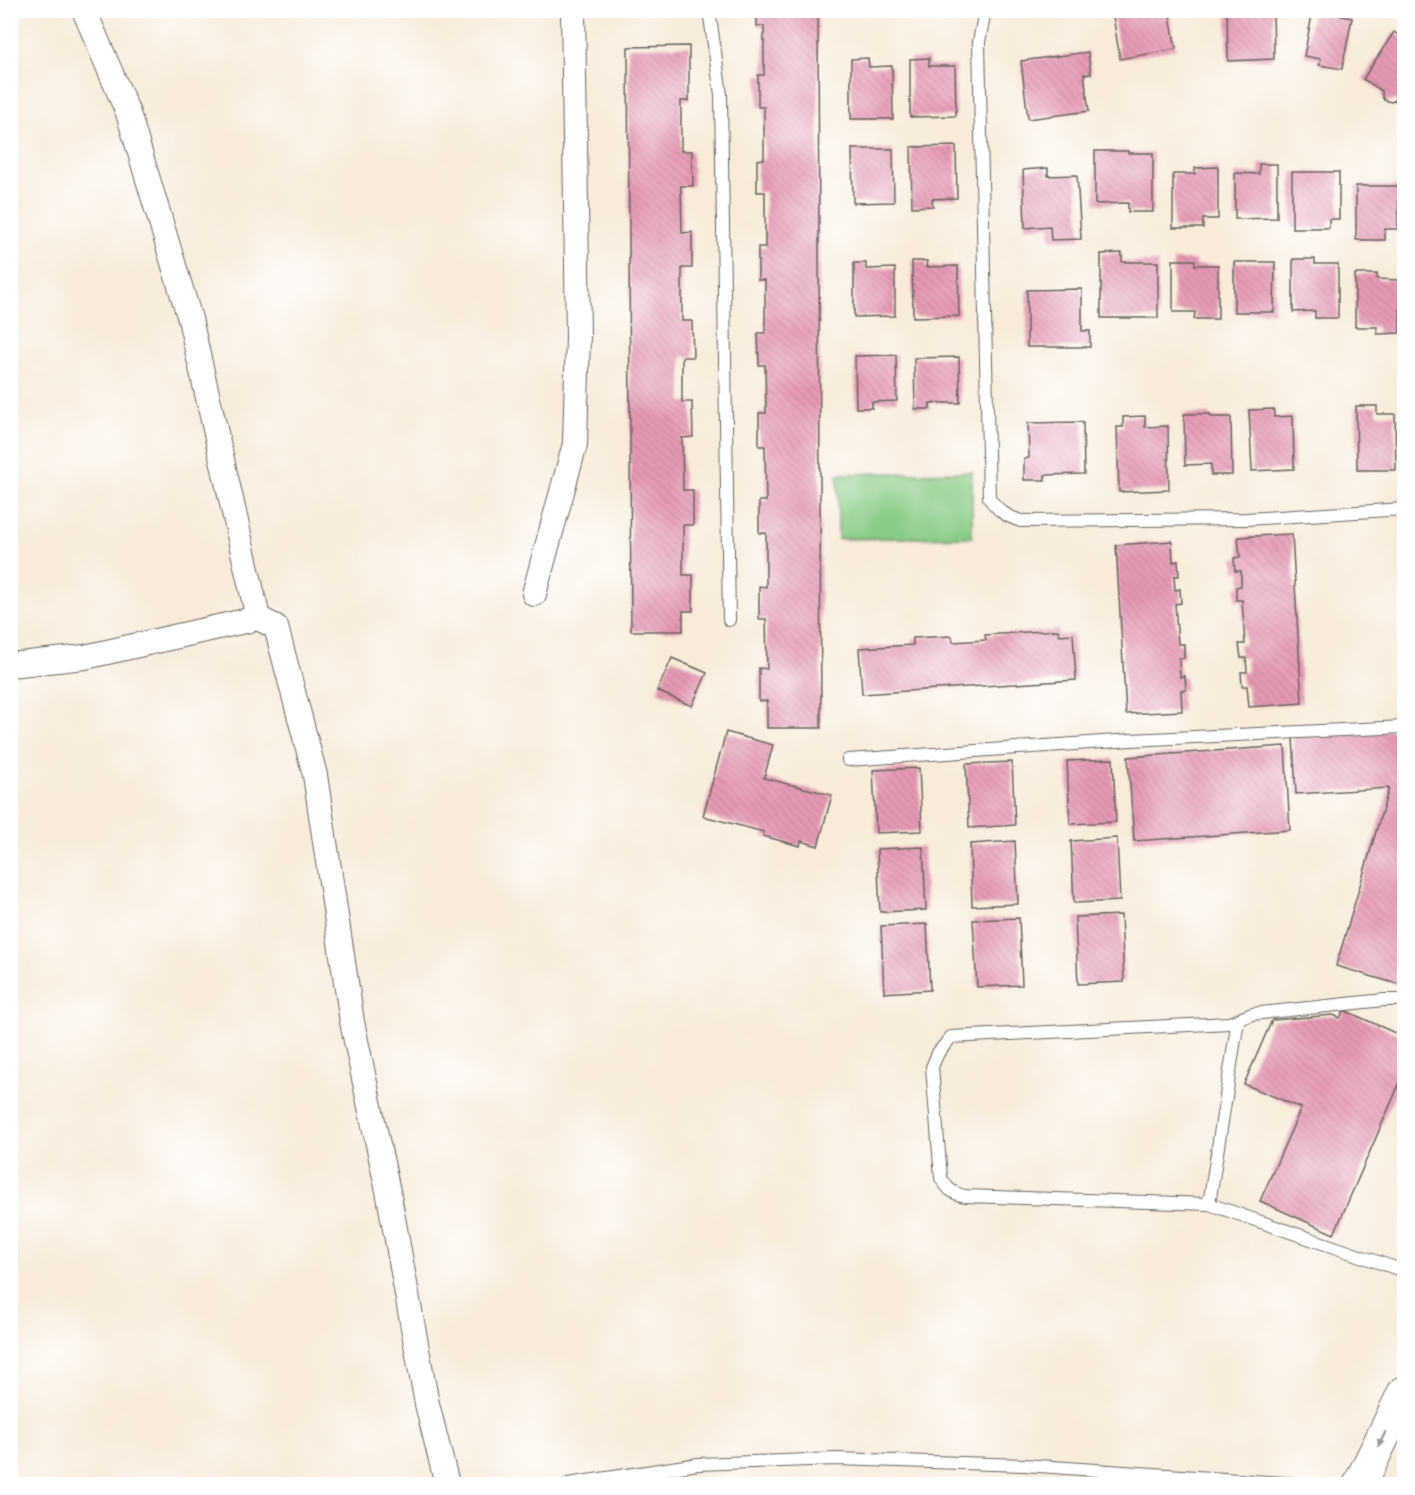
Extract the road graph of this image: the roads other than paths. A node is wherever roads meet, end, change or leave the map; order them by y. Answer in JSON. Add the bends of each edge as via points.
{"nodes":[{"id":1,"x":84,"y":10,"type":"edge"},
{"id":2,"x":573,"y":10,"type":"edge"},
{"id":3,"x":709,"y":10,"type":"edge"},
{"id":4,"x":985,"y":10,"type":"edge"},
{"id":5,"x":1399,"y":10,"type":"edge"},
{"id":6,"x":1404,"y":14,"type":"edge"},
{"id":7,"x":1404,"y":509,"type":"edge"},
{"id":8,"x":534,"y":594,"type":"dead end"},
{"id":9,"x":258,"y":618,"type":"junction"},
{"id":10,"x":729,"y":620,"type":"dead end"},
{"id":11,"x":10,"y":665,"type":"edge"},
{"id":12,"x":1404,"y":727,"type":"edge"},
{"id":13,"x":848,"y":760,"type":"dead end"},
{"id":14,"x":1404,"y":1000,"type":"edge"},
{"id":15,"x":1238,"y":1020,"type":"junction"},
{"id":16,"x":1209,"y":1204,"type":"junction"},
{"id":17,"x":1404,"y":1271,"type":"edge"},
{"id":18,"x":1404,"y":1393,"type":"edge"},
{"id":19,"x":447,"y":1485,"type":"edge"},
{"id":20,"x":568,"y":1485,"type":"edge"},
{"id":21,"x":1297,"y":1485,"type":"edge"},
{"id":22,"x":1360,"y":1485,"type":"edge"}],
"edges":[{"from":1,"to":9,"type":"street","via":[[128,113],[190,319]]},
{"from":2,"to":8,"type":"street","via":[[578,335],[575,444]]},
{"from":3,"to":10,"type":"lane","via":[[721,95]]},
{"from":4,"to":7,"type":"lane","via":[[979,42],[989,498],[999,511],[1021,521],[1246,519]]},
{"from":5,"to":6,"type":"lane"},
{"from":9,"to":11,"type":"street","via":[[85,657]]},
{"from":9,"to":19,"type":"street","via":[[276,627],[315,775],[352,1022],[427,1404]]},
{"from":12,"to":13,"type":"lane","via":[[1131,740]]},
{"from":14,"to":15,"type":"lane","via":[[1252,1014]]},
{"from":15,"to":16,"type":"lane"},
{"from":15,"to":16,"type":"lane","via":[[951,1037],[932,1067],[941,1178],[956,1194]]},
{"from":16,"to":17,"type":"lane"},
{"from":18,"to":22,"type":"main road","one_way":true},
{"from":20,"to":21,"type":"lane","via":[[698,1464],[836,1459],[1024,1465]]}]}
